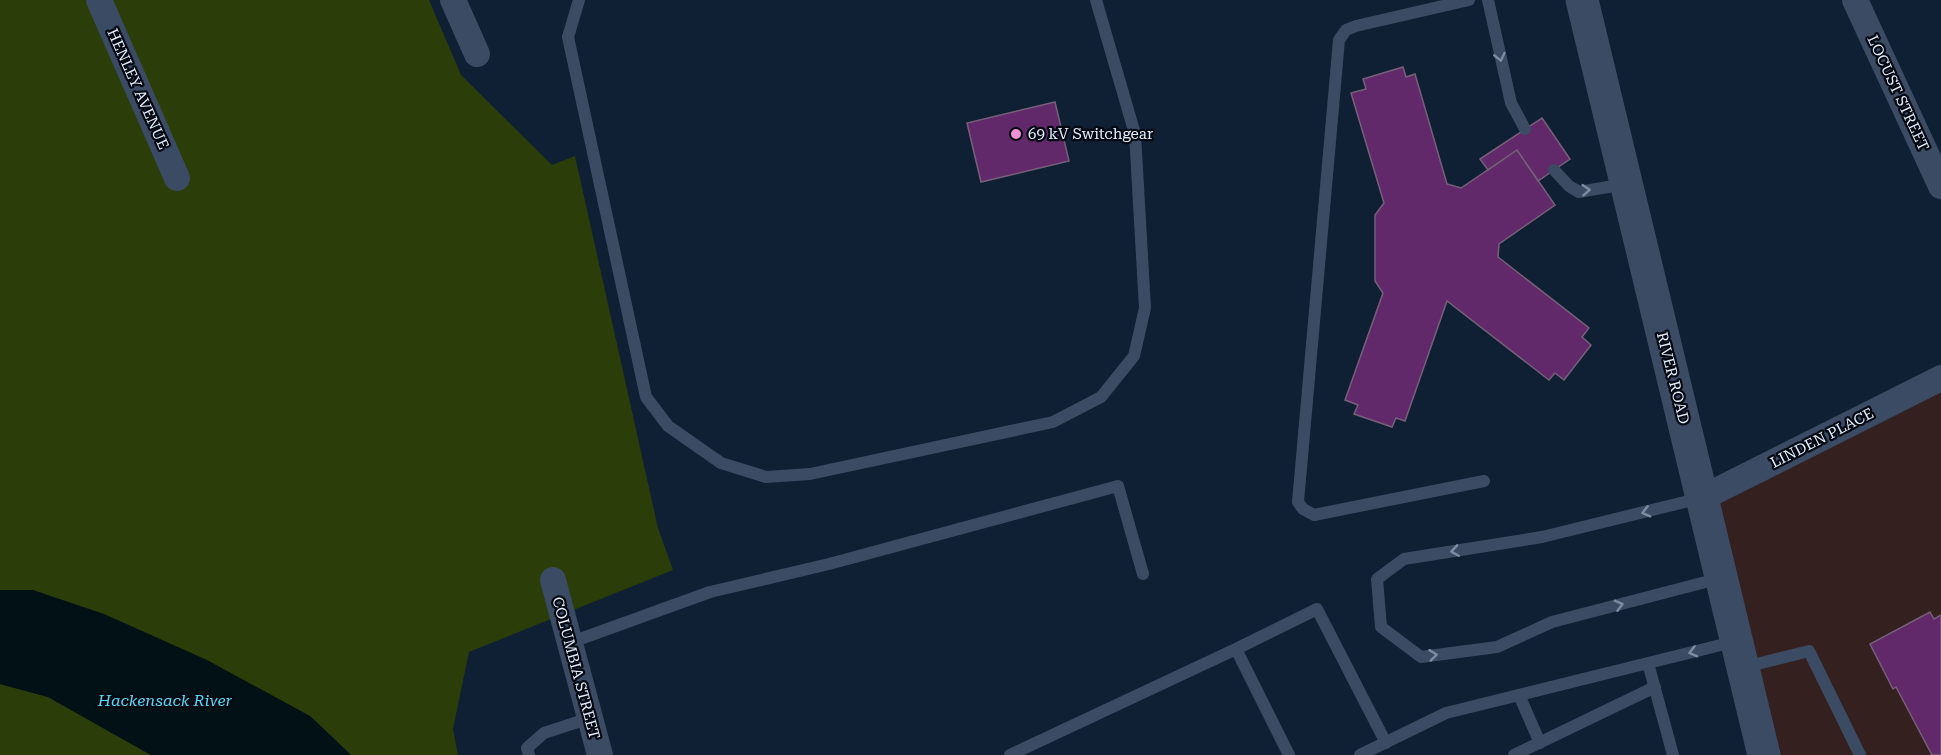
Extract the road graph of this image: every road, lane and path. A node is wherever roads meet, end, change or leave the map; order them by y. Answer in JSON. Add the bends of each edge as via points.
{"nodes":[{"id":1,"x":99,"y":0,"type":"edge"},
{"id":2,"x":453,"y":0,"type":"edge"},
{"id":3,"x":579,"y":0,"type":"edge"},
{"id":4,"x":1096,"y":0,"type":"edge"},
{"id":5,"x":1469,"y":0,"type":"edge"},
{"id":6,"x":1488,"y":0,"type":"edge"},
{"id":7,"x":1582,"y":0,"type":"edge"},
{"id":8,"x":1855,"y":0,"type":"edge"},
{"id":9,"x":477,"y":54,"type":"dead end"},
{"id":10,"x":1525,"y":129,"type":"dead end"},
{"id":11,"x":1554,"y":170,"type":"dead end"},
{"id":12,"x":177,"y":178,"type":"dead end"},
{"id":13,"x":1626,"y":184,"type":"junction"},
{"id":14,"x":1941,"y":186,"type":"edge"},
{"id":15,"x":1941,"y":378,"type":"edge"},
{"id":16,"x":1484,"y":481,"type":"dead end"},
{"id":17,"x":1702,"y":498,"type":"junction"},
{"id":18,"x":1143,"y":574,"type":"dead end"},
{"id":19,"x":1721,"y":578,"type":"junction"},
{"id":20,"x":553,"y":580,"type":"dead end"},
{"id":21,"x":569,"y":643,"type":"junction"},
{"id":22,"x":1236,"y":649,"type":"junction"},
{"id":23,"x":1740,"y":655,"type":"junction"},
{"id":24,"x":1648,"y":663,"type":"junction"},
{"id":25,"x":1655,"y":687,"type":"junction"},
{"id":26,"x":1519,"y":695,"type":"junction"},
{"id":27,"x":590,"y":718,"type":"junction"},
{"id":28,"x":1386,"y":743,"type":"junction"},
{"id":29,"x":1540,"y":743,"type":"junction"},
{"id":30,"x":529,"y":755,"type":"edge"},
{"id":31,"x":600,"y":755,"type":"edge"},
{"id":32,"x":1010,"y":755,"type":"edge"},
{"id":33,"x":1288,"y":755,"type":"edge"},
{"id":34,"x":1360,"y":755,"type":"edge"},
{"id":35,"x":1514,"y":755,"type":"edge"},
{"id":36,"x":1673,"y":755,"type":"edge"},
{"id":37,"x":1764,"y":755,"type":"edge"},
{"id":38,"x":1860,"y":755,"type":"edge"}],
"edges":[{"from":1,"to":12,"type":"street","name":"HENLEY AVENUE"},
{"from":2,"to":9,"type":"street"},
{"from":3,"to":4,"type":"lane","via":[[568,37],[646,397],[668,426],[721,463],[766,477],[810,474],[1053,422],[1101,397],[1134,356],[1145,308],[1135,134]]},
{"from":5,"to":16,"type":"lane","via":[[1356,26],[1346,30],[1339,40],[1298,501],[1314,515]]},
{"from":6,"to":10,"type":"lane","one_way":true,"via":[[1511,103]]},
{"from":7,"to":13,"type":"main road","name":"RIVER ROAD"},
{"from":8,"to":14,"type":"street","name":"LOCUST STREET"},
{"from":11,"to":13,"type":"lane","one_way":true,"via":[[1579,192]]},
{"from":13,"to":17,"type":"main road","name":"RIVER ROAD"},
{"from":15,"to":17,"type":"street","name":"LINDEN PLACE"},
{"from":17,"to":19,"type":"main road","name":"RIVER ROAD"},
{"from":17,"to":19,"type":"lane","one_way":true,"via":[[1542,537],[1404,559],[1377,579],[1381,627],[1421,657],[1497,647],[1552,622]]},
{"from":18,"to":21,"type":"lane","via":[[1118,486],[710,592]]},
{"from":19,"to":23,"type":"main road","name":"RIVER ROAD"},
{"from":20,"to":21,"type":"street","name":"COLUMBIA STREET"},
{"from":21,"to":27,"type":"street","name":"COLUMBIA STREET"},
{"from":22,"to":28,"type":"lane","via":[[1317,609]]},
{"from":22,"to":32,"type":"lane"},
{"from":22,"to":33,"type":"lane"},
{"from":23,"to":24,"type":"lane","one_way":true},
{"from":23,"to":37,"type":"main road","name":"RIVER ROAD"},
{"from":23,"to":38,"type":"lane","via":[[1809,651]]},
{"from":24,"to":25,"type":"lane"},
{"from":24,"to":26,"type":"lane"},
{"from":25,"to":29,"type":"lane"},
{"from":25,"to":36,"type":"lane"},
{"from":26,"to":28,"type":"lane","via":[[1446,713]]},
{"from":26,"to":29,"type":"lane"},
{"from":27,"to":30,"type":"lane","via":[[544,733],[527,748]]},
{"from":27,"to":31,"type":"street","name":"COLUMBIA STREET"},
{"from":28,"to":34,"type":"lane"},
{"from":29,"to":35,"type":"lane"}]}
